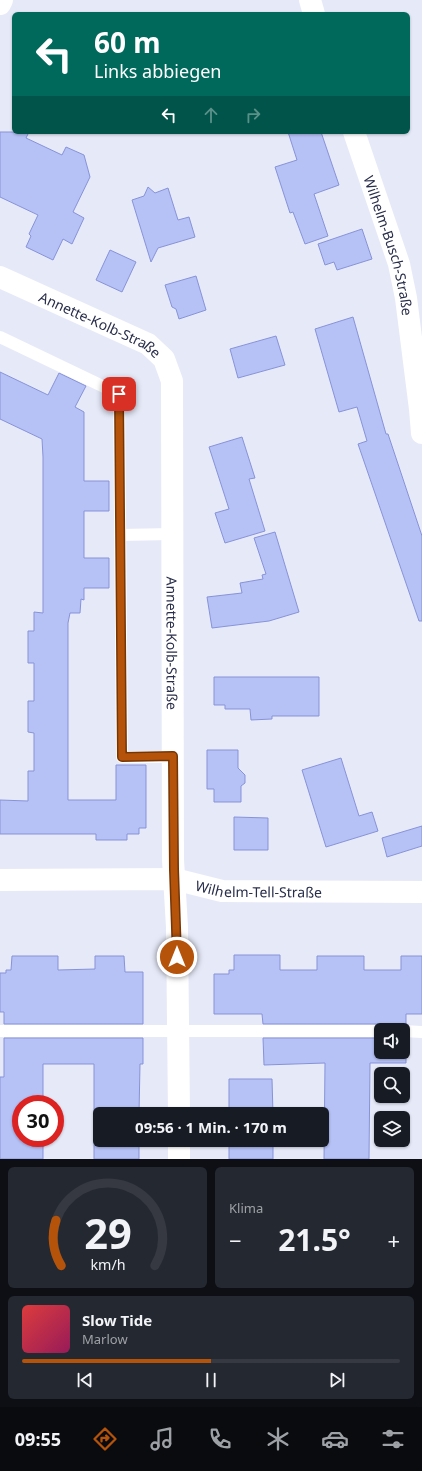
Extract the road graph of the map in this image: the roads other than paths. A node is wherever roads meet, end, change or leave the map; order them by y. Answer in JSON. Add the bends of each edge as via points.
{"nodes":[{"id":1,"x":2,"y":0,"type":"edge"},
{"id":2,"x":310,"y":0,"type":"edge"},
{"id":3,"x":0,"y":4,"type":"edge"},
{"id":4,"x":313,"y":12,"type":"edge"},
{"id":5,"x":355,"y":134,"type":"edge"},
{"id":6,"x":0,"y":277,"type":"edge"},
{"id":7,"x":0,"y":337,"type":"edge"},
{"id":8,"x":422,"y":434,"type":"edge"},
{"id":9,"x":172,"y":534,"type":"junction"},
{"id":10,"x":120,"y":535,"type":"junction"},
{"id":11,"x":173,"y":756,"type":"junction"},
{"id":12,"x":174,"y":879,"type":"junction"},
{"id":13,"x":0,"y":880,"type":"edge"},
{"id":14,"x":422,"y":892,"type":"edge"},
{"id":15,"x":0,"y":1030,"type":"edge"},
{"id":16,"x":177,"y":1031,"type":"junction"},
{"id":17,"x":374,"y":1032,"type":"edge"},
{"id":18,"x":410,"y":1032,"type":"edge"},
{"id":19,"x":422,"y":1032,"type":"edge"},
{"id":20,"x":179,"y":1107,"type":"edge"},
{"id":21,"x":179,"y":1147,"type":"edge"},
{"id":22,"x":179,"y":1159,"type":"edge"}],
"edges":[{"from":1,"to":3,"type":"street"},
{"from":2,"to":4,"type":"street"},
{"from":5,"to":8,"type":"street","name":"Wilhelm-Busch-Straße","via":[[399,264],[406,298]]},
{"from":6,"to":9,"type":"street","name":"Annette-Kolb-Straße","via":[[148,344],[164,359],[172,381]]},
{"from":7,"to":10,"type":"lane","via":[[119,394]]},
{"from":9,"to":10,"type":"lane"},
{"from":9,"to":11,"type":"street","name":"Annette-Kolb-Straße"},
{"from":10,"to":11,"type":"lane","via":[[122,757]]},
{"from":11,"to":12,"type":"street","name":"Annette-Kolb-Straße"},
{"from":12,"to":13,"type":"street","name":"Wilhelm-Tell-Straße"},
{"from":12,"to":14,"type":"street","name":"Wilhelm-Tell-Straße","via":[[222,891]]},
{"from":12,"to":16,"type":"street","name":"Annette-Kolb-Straße","via":[[177,927]]},
{"from":15,"to":16,"type":"lane"},
{"from":16,"to":17,"type":"lane"},
{"from":16,"to":20,"type":"street","name":"Annette-Kolb-Straße"},
{"from":18,"to":19,"type":"lane"},
{"from":21,"to":22,"type":"street"}]}
